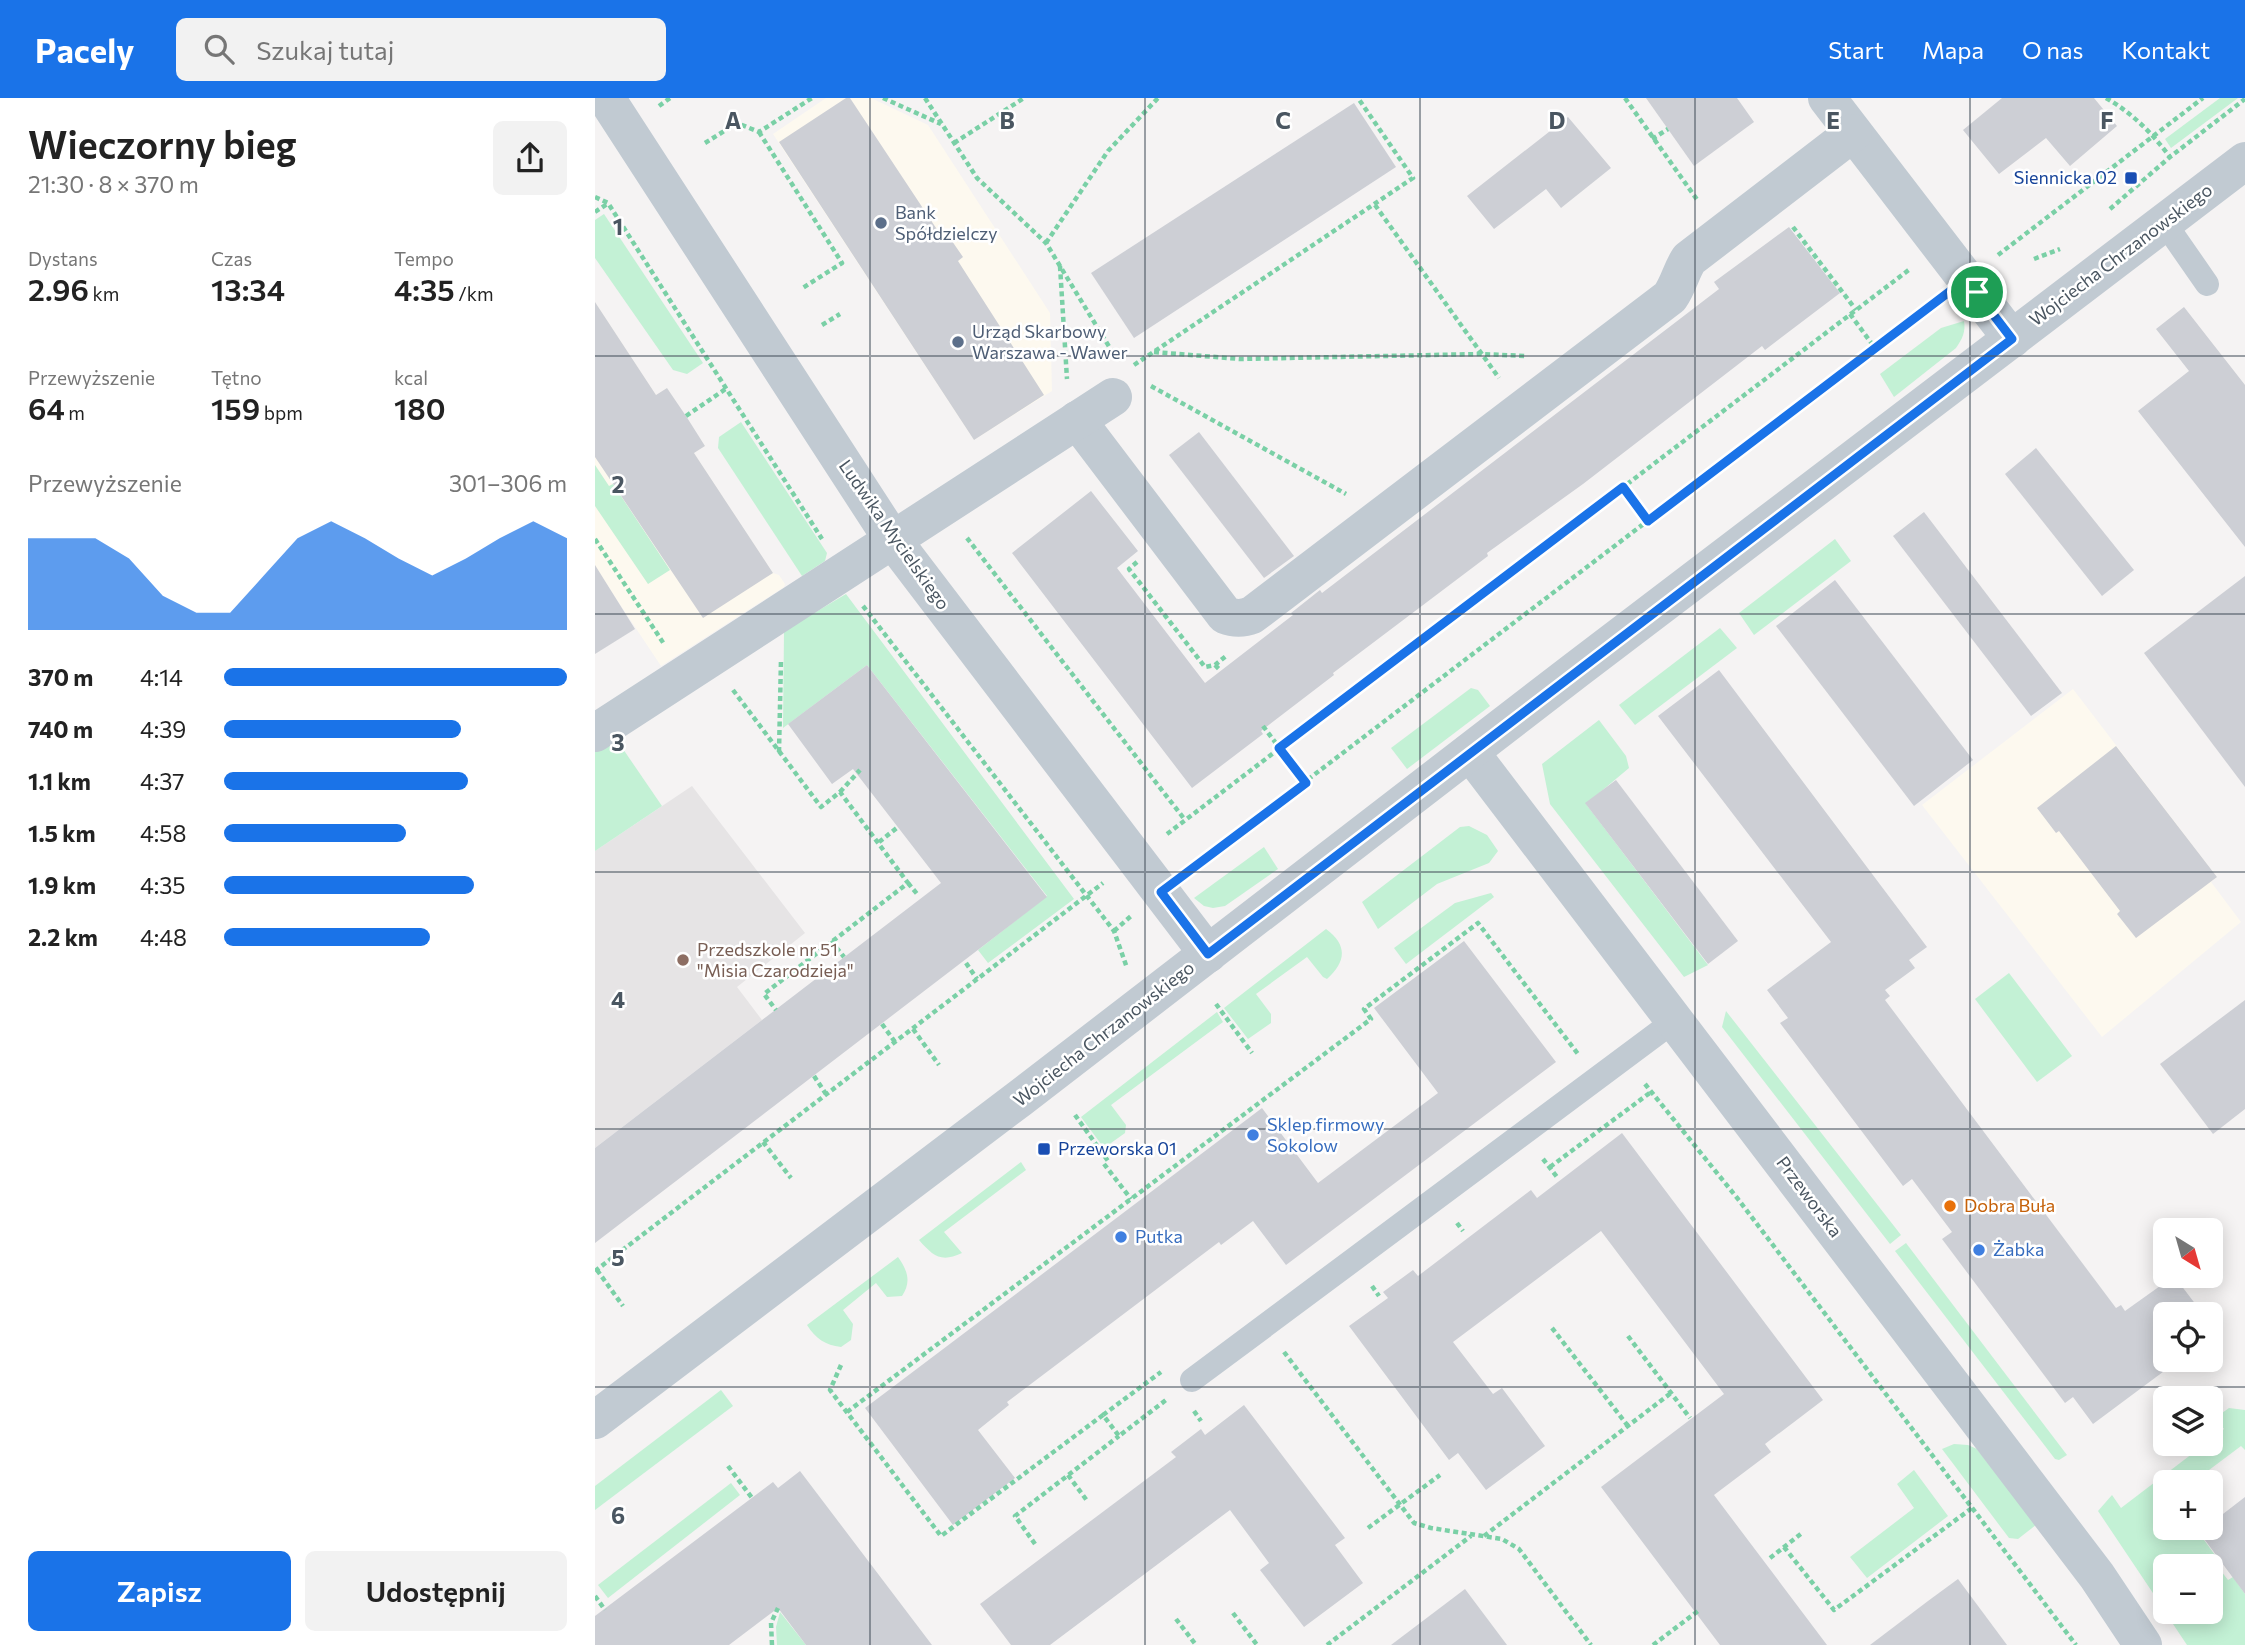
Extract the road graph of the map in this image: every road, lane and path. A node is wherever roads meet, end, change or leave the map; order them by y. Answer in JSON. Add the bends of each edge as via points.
{"nodes":[{"id":1,"x":605,"y":98,"type":"edge"},
{"id":2,"x":812,"y":98,"type":"edge"},
{"id":3,"x":883,"y":98,"type":"edge"},
{"id":4,"x":925,"y":98,"type":"edge"},
{"id":5,"x":1024,"y":98,"type":"edge"},
{"id":6,"x":1158,"y":98,"type":"edge"},
{"id":7,"x":1358,"y":98,"type":"edge"},
{"id":8,"x":1625,"y":98,"type":"edge"},
{"id":9,"x":1827,"y":98,"type":"edge"},
{"id":10,"x":2106,"y":98,"type":"edge"},
{"id":11,"x":2203,"y":98,"type":"edge"},
{"id":12,"x":2245,"y":99,"type":"edge"},
{"id":13,"x":942,"y":124,"type":"junction"},
{"id":14,"x":1668,"y":129,"type":"dead end"},
{"id":15,"x":759,"y":132,"type":"junction"},
{"id":16,"x":1853,"y":134,"type":"junction"},
{"id":17,"x":2154,"y":135,"type":"junction"},
{"id":18,"x":1652,"y":139,"type":"junction"},
{"id":19,"x":705,"y":143,"type":"dead end"},
{"id":20,"x":954,"y":143,"type":"junction"},
{"id":21,"x":2170,"y":156,"type":"junction"},
{"id":22,"x":2245,"y":161,"type":"edge"},
{"id":23,"x":608,"y":203,"type":"dead end"},
{"id":24,"x":1375,"y":205,"type":"junction"},
{"id":25,"x":595,"y":212,"type":"edge"},
{"id":26,"x":2101,"y":218,"type":"dead end"},
{"id":27,"x":2164,"y":222,"type":"junction"},
{"id":28,"x":1790,"y":223,"type":"dead end"},
{"id":29,"x":1721,"y":235,"type":"junction"},
{"id":30,"x":1046,"y":243,"type":"junction"},
{"id":31,"x":2063,"y":248,"type":"dead end"},
{"id":32,"x":2034,"y":259,"type":"dead end"},
{"id":33,"x":1059,"y":265,"type":"junction"},
{"id":34,"x":1911,"y":269,"type":"dead end"},
{"id":35,"x":2207,"y":284,"type":"dead end"},
{"id":36,"x":1956,"y":286,"type":"junction"},
{"id":37,"x":800,"y":289,"type":"dead end"},
{"id":38,"x":1856,"y":310,"type":"junction"},
{"id":39,"x":840,"y":314,"type":"dead end"},
{"id":40,"x":1850,"y":314,"type":"junction"},
{"id":41,"x":823,"y":325,"type":"dead end"},
{"id":42,"x":2012,"y":339,"type":"junction"},
{"id":43,"x":1875,"y":348,"type":"junction"},
{"id":44,"x":1154,"y":352,"type":"junction"},
{"id":45,"x":1480,"y":354,"type":"junction"},
{"id":46,"x":1533,"y":356,"type":"dead end"},
{"id":47,"x":1124,"y":377,"type":"junction"},
{"id":48,"x":1504,"y":384,"type":"dead end"},
{"id":49,"x":727,"y":388,"type":"dead end"},
{"id":50,"x":686,"y":416,"type":"dead end"},
{"id":51,"x":1077,"y":420,"type":"junction"},
{"id":52,"x":1623,"y":487,"type":"junction"},
{"id":53,"x":1376,"y":520,"type":"junction"},
{"id":54,"x":1648,"y":521,"type":"junction"},
{"id":55,"x":959,"y":528,"type":"dead end"},
{"id":56,"x":595,"y":539,"type":"edge"},
{"id":57,"x":892,"y":540,"type":"junction"},
{"id":58,"x":781,"y":657,"type":"dead end"},
{"id":59,"x":1215,"y":665,"type":"dead end"},
{"id":60,"x":1221,"y":671,"type":"dead end"},
{"id":61,"x":684,"y":676,"type":"junction"},
{"id":62,"x":725,"y":680,"type":"dead end"},
{"id":63,"x":1263,"y":726,"type":"dead end"},
{"id":64,"x":595,"y":733,"type":"edge"},
{"id":65,"x":1279,"y":748,"type":"junction"},
{"id":66,"x":779,"y":752,"type":"junction"},
{"id":67,"x":1471,"y":752,"type":"junction"},
{"id":68,"x":860,"y":770,"type":"dead end"},
{"id":69,"x":1306,"y":783,"type":"junction"},
{"id":70,"x":840,"y":792,"type":"junction"},
{"id":71,"x":898,"y":827,"type":"dead end"},
{"id":72,"x":879,"y":842,"type":"junction"},
{"id":73,"x":1135,"y":858,"type":"junction"},
{"id":74,"x":908,"y":883,"type":"junction"},
{"id":75,"x":1161,"y":892,"type":"junction"},
{"id":76,"x":918,"y":895,"type":"dead end"},
{"id":77,"x":1114,"y":931,"type":"dead end"},
{"id":78,"x":831,"y":941,"type":"junction"},
{"id":79,"x":1208,"y":954,"type":"junction"},
{"id":80,"x":845,"y":957,"type":"dead end"},
{"id":81,"x":966,"y":963,"type":"dead end"},
{"id":82,"x":977,"y":979,"type":"junction"},
{"id":83,"x":1216,"y":1004,"type":"dead end"},
{"id":84,"x":776,"y":1010,"type":"dead end"},
{"id":85,"x":1674,"y":1021,"type":"junction"},
{"id":86,"x":881,"y":1024,"type":"dead end"},
{"id":87,"x":913,"y":1029,"type":"junction"},
{"id":88,"x":895,"y":1042,"type":"junction"},
{"id":89,"x":1252,"y":1053,"type":"dead end"},
{"id":90,"x":1581,"y":1058,"type":"dead end"},
{"id":91,"x":1623,"y":1058,"type":"junction"},
{"id":92,"x":939,"y":1065,"type":"dead end"},
{"id":93,"x":814,"y":1076,"type":"dead end"},
{"id":94,"x":1651,"y":1091,"type":"junction"},
{"id":95,"x":826,"y":1094,"type":"junction"},
{"id":96,"x":1075,"y":1115,"type":"dead end"},
{"id":97,"x":763,"y":1142,"type":"junction"},
{"id":98,"x":1557,"y":1177,"type":"dead end"},
{"id":99,"x":791,"y":1178,"type":"dead end"},
{"id":100,"x":1131,"y":1199,"type":"junction"},
{"id":101,"x":596,"y":1271,"type":"edge"},
{"id":102,"x":623,"y":1306,"type":"dead end"},
{"id":103,"x":1265,"y":1326,"type":"junction"},
{"id":104,"x":1552,"y":1328,"type":"dead end"},
{"id":105,"x":1628,"y":1336,"type":"dead end"},
{"id":106,"x":841,"y":1365,"type":"dead end"},
{"id":107,"x":1192,"y":1380,"type":"joint"},
{"id":108,"x":1671,"y":1392,"type":"junction"},
{"id":109,"x":847,"y":1412,"type":"junction"},
{"id":110,"x":1690,"y":1418,"type":"dead end"},
{"id":111,"x":595,"y":1420,"type":"edge"},
{"id":112,"x":1628,"y":1426,"type":"junction"},
{"id":113,"x":1119,"y":1436,"type":"junction"},
{"id":114,"x":728,"y":1466,"type":"dead end"},
{"id":115,"x":1068,"y":1475,"type":"junction"},
{"id":116,"x":1440,"y":1475,"type":"dead end"},
{"id":117,"x":752,"y":1497,"type":"dead end"},
{"id":118,"x":1089,"y":1502,"type":"dead end"},
{"id":119,"x":1400,"y":1505,"type":"junction"},
{"id":120,"x":1972,"y":1508,"type":"junction"},
{"id":121,"x":1368,"y":1528,"type":"dead end"},
{"id":122,"x":1802,"y":1533,"type":"dead end"},
{"id":123,"x":1472,"y":1536,"type":"junction"},
{"id":124,"x":1483,"y":1536,"type":"junction"},
{"id":125,"x":1035,"y":1544,"type":"dead end"},
{"id":126,"x":1784,"y":1547,"type":"junction"},
{"id":127,"x":1770,"y":1558,"type":"dead end"},
{"id":128,"x":595,"y":1596,"type":"edge"},
{"id":129,"x":778,"y":1608,"type":"dead end"},
{"id":130,"x":605,"y":1610,"type":"dead end"},
{"id":131,"x":1698,"y":1611,"type":"dead end"},
{"id":132,"x":1233,"y":1613,"type":"dead end"},
{"id":133,"x":1176,"y":1619,"type":"dead end"},
{"id":134,"x":772,"y":1645,"type":"edge"},
{"id":135,"x":1196,"y":1645,"type":"edge"},
{"id":136,"x":1257,"y":1645,"type":"edge"},
{"id":137,"x":1327,"y":1645,"type":"edge"},
{"id":138,"x":1591,"y":1645,"type":"edge"},
{"id":139,"x":1653,"y":1645,"type":"edge"},
{"id":140,"x":2076,"y":1645,"type":"edge"},
{"id":141,"x":2143,"y":1645,"type":"edge"}],
"edges":[{"from":1,"to":57,"type":"street","name":"Ludwika Mycielskiego"},
{"from":2,"to":15,"type":"path"},
{"from":3,"to":13,"type":"path"},
{"from":4,"to":13,"type":"path"},
{"from":5,"to":20,"type":"path"},
{"from":6,"to":30,"type":"path","via":[[1108,152]]},
{"from":7,"to":24,"type":"path","via":[[1413,178]]},
{"from":8,"to":18,"type":"path"},
{"from":9,"to":16,"type":"street"},
{"from":10,"to":17,"type":"path"},
{"from":11,"to":17,"type":"path"},
{"from":12,"to":21,"type":"path"},
{"from":13,"to":20,"type":"path"},
{"from":14,"to":18,"type":"path"},
{"from":15,"to":19,"type":"path","via":[[737,123]]},
{"from":15,"to":37,"type":"path","via":[[842,262]]},
{"from":16,"to":29,"type":"street"},
{"from":16,"to":36,"type":"street"},
{"from":17,"to":21,"type":"path"},
{"from":17,"to":36,"type":"path"},
{"from":18,"to":29,"type":"path"},
{"from":20,"to":30,"type":"path","via":[[977,178]]},
{"from":21,"to":26,"type":"path"},
{"from":22,"to":27,"type":"street","name":"Wojciecha Chrzanowskiego"},
{"from":23,"to":25,"type":"path"},
{"from":24,"to":44,"type":"path"},
{"from":24,"to":45,"type":"path"},
{"from":27,"to":35,"type":"lane"},
{"from":27,"to":42,"type":"street","name":"Wojciecha Chrzanowskiego"},
{"from":28,"to":38,"type":"path"},
{"from":29,"to":53,"type":"street","via":[[1689,259],[1670,296]]},
{"from":30,"to":33,"type":"path"},
{"from":31,"to":32,"type":"path"},
{"from":33,"to":47,"type":"path"},
{"from":33,"to":51,"type":"path","via":[[1069,409]]},
{"from":34,"to":38,"type":"path"},
{"from":36,"to":42,"type":"street"},
{"from":36,"to":43,"type":"path"},
{"from":38,"to":40,"type":"path"},
{"from":39,"to":41,"type":"path"},
{"from":40,"to":43,"type":"path"},
{"from":40,"to":52,"type":"path"},
{"from":42,"to":67,"type":"street","name":"Wojciecha Chrzanowskiego"},
{"from":43,"to":54,"type":"path"},
{"from":44,"to":45,"type":"path","via":[[1240,359]]},
{"from":44,"to":47,"type":"path"},
{"from":45,"to":46,"type":"path"},
{"from":45,"to":48,"type":"path"},
{"from":47,"to":51,"type":"street"},
{"from":47,"to":53,"type":"path","via":[[1363,503]]},
{"from":49,"to":50,"type":"path"},
{"from":51,"to":53,"type":"street","via":[[1231,618],[1252,615]]},
{"from":51,"to":57,"type":"street"},
{"from":52,"to":54,"type":"path"},
{"from":52,"to":65,"type":"path"},
{"from":54,"to":69,"type":"path"},
{"from":55,"to":65,"type":"path","via":[[1185,820]]},
{"from":56,"to":61,"type":"path"},
{"from":57,"to":61,"type":"street"},
{"from":57,"to":73,"type":"street","name":"Ludwika Mycielskiego"},
{"from":58,"to":66,"type":"path"},
{"from":59,"to":60,"type":"path"},
{"from":61,"to":64,"type":"street"},
{"from":62,"to":66,"type":"path"},
{"from":63,"to":65,"type":"path"},
{"from":65,"to":69,"type":"path"},
{"from":66,"to":70,"type":"path","via":[[821,807]]},
{"from":67,"to":79,"type":"street","name":"Wojciecha Chrzanowskiego"},
{"from":67,"to":85,"type":"street","name":"Przeworska"},
{"from":68,"to":70,"type":"path"},
{"from":69,"to":75,"type":"path"},
{"from":70,"to":72,"type":"path"},
{"from":71,"to":72,"type":"path"},
{"from":72,"to":74,"type":"path"},
{"from":73,"to":75,"type":"street","name":"Ludwika Mycielskiego"},
{"from":73,"to":82,"type":"path"},
{"from":74,"to":76,"type":"path"},
{"from":74,"to":78,"type":"path"},
{"from":75,"to":77,"type":"path"},
{"from":75,"to":79,"type":"street","name":"Ludwika Mycielskiego"},
{"from":78,"to":80,"type":"path"},
{"from":78,"to":84,"type":"path","via":[[764,994]]},
{"from":79,"to":111,"type":"street","name":"Wojciecha Chrzanowskiego"},
{"from":81,"to":82,"type":"path"},
{"from":82,"to":87,"type":"path"},
{"from":83,"to":89,"type":"path"},
{"from":85,"to":91,"type":"lane"},
{"from":85,"to":141,"type":"street","name":"Przeworska","via":[[2090,1566]]},
{"from":86,"to":88,"type":"path"},
{"from":87,"to":88,"type":"path"},
{"from":87,"to":92,"type":"path"},
{"from":88,"to":95,"type":"path"},
{"from":90,"to":100,"type":"path","via":[[1478,923],[1364,1009],[1371,1019]]},
{"from":91,"to":94,"type":"path"},
{"from":91,"to":103,"type":"lane"},
{"from":93,"to":95,"type":"path"},
{"from":94,"to":98,"type":"path","via":[[1550,1167]]},
{"from":94,"to":120,"type":"path"},
{"from":95,"to":97,"type":"path"},
{"from":96,"to":100,"type":"path"},
{"from":97,"to":99,"type":"path"},
{"from":97,"to":101,"type":"path"},
{"from":100,"to":109,"type":"path"},
{"from":101,"to":102,"type":"path"},
{"from":103,"to":107,"type":"lane"},
{"from":103,"to":119,"type":"path"},
{"from":104,"to":112,"type":"path"},
{"from":105,"to":108,"type":"path"},
{"from":106,"to":109,"type":"path","via":[[830,1390]]},
{"from":107,"to":113,"type":"path"},
{"from":108,"to":110,"type":"path"},
{"from":108,"to":112,"type":"path"},
{"from":109,"to":113,"type":"path","via":[[941,1536],[1103,1415]]},
{"from":112,"to":124,"type":"path"},
{"from":113,"to":115,"type":"path"},
{"from":114,"to":117,"type":"path"},
{"from":115,"to":118,"type":"path"},
{"from":115,"to":125,"type":"path","via":[[1015,1516]]},
{"from":116,"to":119,"type":"path"},
{"from":119,"to":121,"type":"path"},
{"from":119,"to":123,"type":"path","via":[[1414,1522]]},
{"from":120,"to":126,"type":"path","via":[[1834,1610]]},
{"from":120,"to":140,"type":"path"},
{"from":122,"to":126,"type":"path"},
{"from":123,"to":124,"type":"path"},
{"from":123,"to":137,"type":"path"},
{"from":124,"to":138,"type":"path","via":[[1502,1539],[1519,1549]]},
{"from":126,"to":127,"type":"path"},
{"from":128,"to":130,"type":"path"},
{"from":129,"to":134,"type":"path","via":[[771,1622]]},
{"from":131,"to":139,"type":"path"},
{"from":132,"to":136,"type":"path"},
{"from":133,"to":135,"type":"path"}]}
